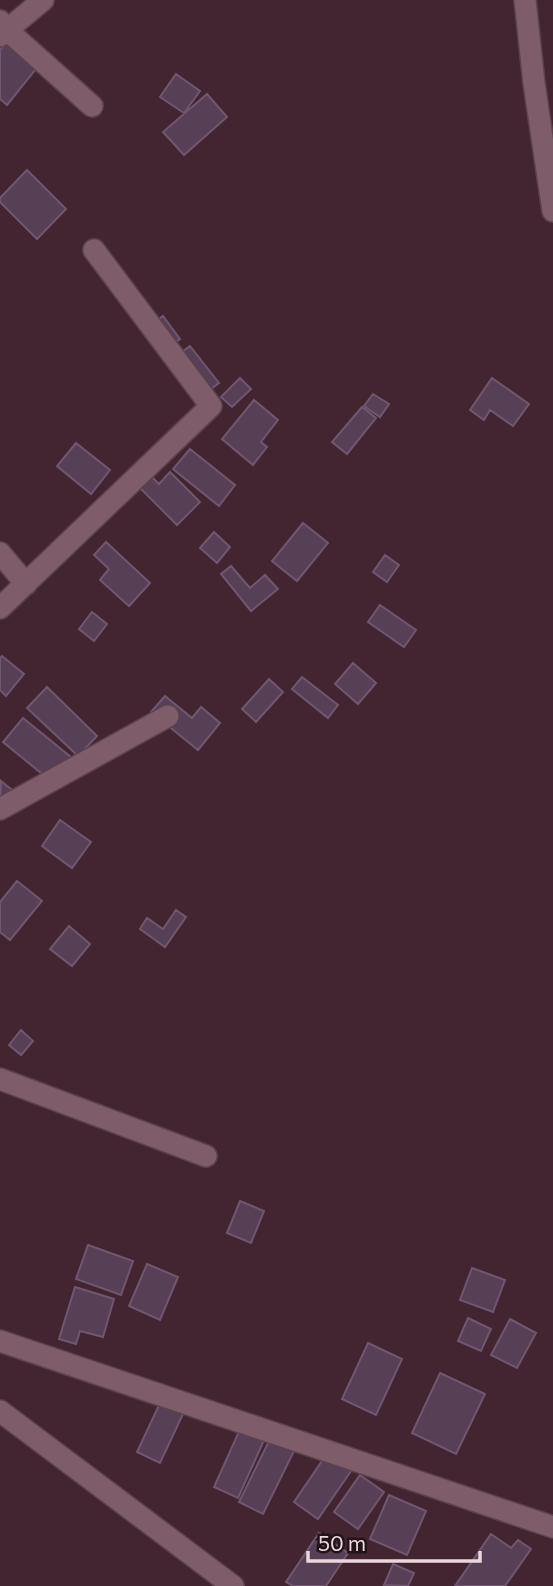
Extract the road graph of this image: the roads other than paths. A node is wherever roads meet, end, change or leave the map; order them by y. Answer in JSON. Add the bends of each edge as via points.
{"nodes":[{"id":1,"x":43,"y":0,"type":"edge"},
{"id":2,"x":525,"y":0,"type":"edge"},
{"id":3,"x":2,"y":29,"type":"edge"},
{"id":4,"x":92,"y":107,"type":"dead end"},
{"id":5,"x":553,"y":211,"type":"edge"},
{"id":6,"x":94,"y":250,"type":"dead end"},
{"id":7,"x":0,"y":553,"type":"edge"},
{"id":8,"x":26,"y":584,"type":"junction"},
{"id":9,"x":0,"y":608,"type":"edge"},
{"id":10,"x":168,"y":716,"type":"dead end"},
{"id":11,"x":0,"y":809,"type":"edge"},
{"id":12,"x":0,"y":1079,"type":"edge"},
{"id":13,"x":206,"y":1156,"type":"dead end"},
{"id":14,"x":0,"y":1341,"type":"edge"},
{"id":15,"x":0,"y":1411,"type":"edge"},
{"id":16,"x":553,"y":1527,"type":"edge"},
{"id":17,"x":233,"y":1586,"type":"edge"}],
"edges":[{"from":1,"to":3,"type":"street"},
{"from":2,"to":5,"type":"street"},
{"from":3,"to":4,"type":"street"},
{"from":6,"to":8,"type":"street","via":[[211,406]]},
{"from":7,"to":8,"type":"street"},
{"from":8,"to":9,"type":"street"},
{"from":10,"to":11,"type":"street"},
{"from":12,"to":13,"type":"street"},
{"from":14,"to":16,"type":"street"},
{"from":15,"to":17,"type":"street"}]}
